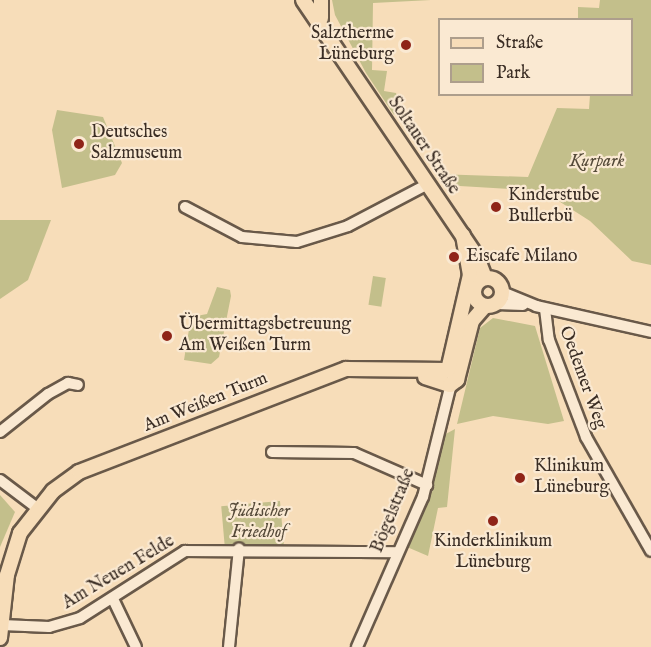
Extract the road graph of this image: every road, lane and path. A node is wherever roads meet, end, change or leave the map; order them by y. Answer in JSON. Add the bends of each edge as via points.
{"nodes":[{"id":1,"x":303,"y":0,"type":"edge"},
{"id":2,"x":310,"y":0,"type":"edge"},
{"id":3,"x":321,"y":0,"type":"edge"},
{"id":4,"x":321,"y":18,"type":"junction"},
{"id":5,"x":327,"y":36,"type":"junction"},
{"id":6,"x":428,"y":184,"type":"junction"},
{"id":7,"x":184,"y":207,"type":"dead end"},
{"id":8,"x":463,"y":236,"type":"junction"},
{"id":9,"x":485,"y":278,"type":"junction"},
{"id":10,"x":490,"y":301,"type":"junction"},
{"id":11,"x":540,"y":308,"type":"junction"},
{"id":12,"x":460,"y":332,"type":"junction"},
{"id":13,"x":651,"y":332,"type":"edge"},
{"id":14,"x":448,"y":378,"type":"junction"},
{"id":15,"x":78,"y":386,"type":"dead end"},
{"id":16,"x":0,"y":432,"type":"edge"},
{"id":17,"x":272,"y":452,"type":"dead end"},
{"id":18,"x":0,"y":480,"type":"edge"},
{"id":19,"x":427,"y":485,"type":"junction"},
{"id":20,"x":37,"y":508,"type":"junction"},
{"id":21,"x":239,"y":549,"type":"junction"},
{"id":22,"x":651,"y":550,"type":"edge"},
{"id":23,"x":397,"y":552,"type":"junction"},
{"id":24,"x":113,"y":599,"type":"junction"},
{"id":25,"x":1,"y":631,"type":"edge"},
{"id":26,"x":136,"y":647,"type":"edge"},
{"id":27,"x":229,"y":647,"type":"edge"},
{"id":28,"x":357,"y":647,"type":"edge"}],
"edges":[{"from":1,"to":5,"type":"main road","name":"Soltauer Straße"},
{"from":2,"to":4,"type":"main road","name":"Soltauer Straße"},
{"from":3,"to":4,"type":"main road"},
{"from":4,"to":5,"type":"main road","name":"Soltauer Straße"},
{"from":5,"to":6,"type":"main road","name":"Soltauer Straße"},
{"from":6,"to":7,"type":"street","via":[[348,226],[297,243],[242,237]]},
{"from":6,"to":8,"type":"main road","name":"Soltauer Straße"},
{"from":8,"to":9,"type":"main road","name":"Soltauer Straße"},
{"from":8,"to":12,"type":"main road","name":"Bögelstraße","via":[[470,275]]},
{"from":9,"to":10,"type":"main road","name":"Soltauer Straße","via":[[497,281]]},
{"from":9,"to":10,"type":"main road","via":[[475,287]]},
{"from":10,"to":11,"type":"street","name":"Soltauer Straße"},
{"from":10,"to":12,"type":"main road","name":"Bögelstraße"},
{"from":10,"to":14,"type":"main road","name":"Bögelstraße","via":[[472,321],[459,376]]},
{"from":11,"to":13,"type":"street","name":"Soltauer Straße"},
{"from":11,"to":22,"type":"street","name":"Oedemer Weg","via":[[586,436]]},
{"from":12,"to":14,"type":"main road","name":"Bögelstraße"},
{"from":14,"to":19,"type":"street","name":"Bögelstraße"},
{"from":14,"to":20,"type":"main road","name":"Am Weißen Turm","via":[[401,368],[346,369],[79,472]]},
{"from":15,"to":16,"type":"street","via":[[68,383],[48,393]]},
{"from":17,"to":19,"type":"street","via":[[354,453]]},
{"from":18,"to":20,"type":"street"},
{"from":19,"to":23,"type":"street","name":"Bögelstraße"},
{"from":20,"to":25,"type":"main road","via":[[11,556]]},
{"from":21,"to":23,"type":"street","name":"Am Neuen Felde"},
{"from":21,"to":24,"type":"street","name":"Am Neuen Felde","via":[[174,555]]},
{"from":21,"to":27,"type":"street"},
{"from":23,"to":28,"type":"street","name":"Bögelstraße"},
{"from":24,"to":25,"type":"street","name":"Am Neuen Felde","via":[[49,627]]},
{"from":24,"to":26,"type":"street"}]}
